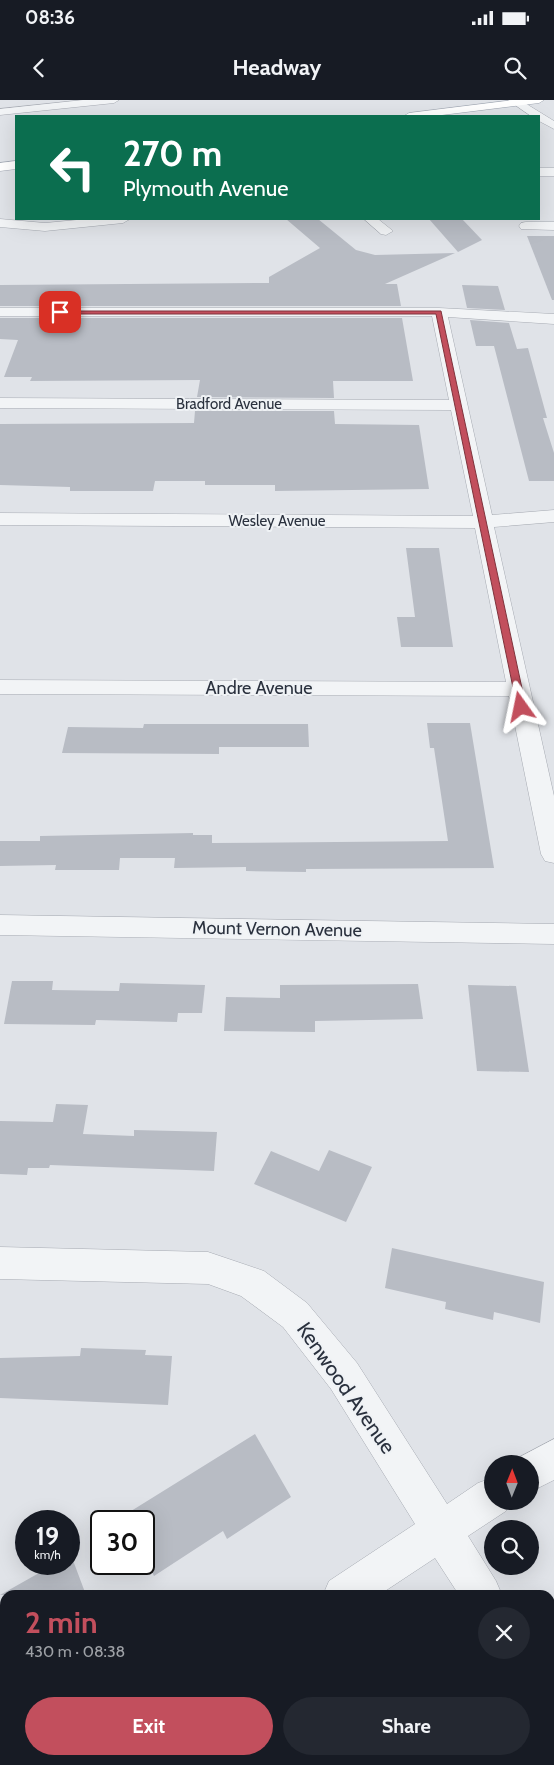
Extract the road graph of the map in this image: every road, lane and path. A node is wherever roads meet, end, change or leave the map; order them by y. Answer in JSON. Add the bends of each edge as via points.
{"nodes":[{"id":1,"x":112,"y":100,"type":"edge"},
{"id":2,"x":539,"y":100,"type":"edge"},
{"id":3,"x":515,"y":101,"type":"edge"},
{"id":4,"x":0,"y":112,"type":"edge"},
{"id":5,"x":416,"y":115,"type":"edge"},
{"id":6,"x":538,"y":115,"type":"edge"},
{"id":7,"x":540,"y":116,"type":"edge"},
{"id":8,"x":553,"y":124,"type":"edge"},
{"id":9,"x":15,"y":165,"type":"edge"},
{"id":10,"x":0,"y":167,"type":"edge"},
{"id":11,"x":540,"y":172,"type":"edge"},
{"id":12,"x":554,"y":172,"type":"edge"},
{"id":13,"x":115,"y":220,"type":"edge"},
{"id":14,"x":371,"y":220,"type":"edge"},
{"id":15,"x":0,"y":222,"type":"edge"},
{"id":16,"x":526,"y":226,"type":"dead end"},
{"id":17,"x":554,"y":226,"type":"edge"},
{"id":18,"x":386,"y":231,"type":"dead end"},
{"id":19,"x":0,"y":312,"type":"edge"},
{"id":20,"x":439,"y":312,"type":"junction"},
{"id":21,"x":554,"y":319,"type":"edge"},
{"id":22,"x":0,"y":403,"type":"edge"},
{"id":23,"x":458,"y":406,"type":"junction"},
{"id":24,"x":554,"y":516,"type":"edge"},
{"id":25,"x":0,"y":520,"type":"edge"},
{"id":26,"x":482,"y":522,"type":"junction"},
{"id":27,"x":0,"y":688,"type":"edge"},
{"id":28,"x":517,"y":688,"type":"junction"},
{"id":29,"x":554,"y":854,"type":"edge"},
{"id":30,"x":0,"y":925,"type":"edge"},
{"id":31,"x":554,"y":934,"type":"edge"},
{"id":32,"x":0,"y":1263,"type":"edge"},
{"id":33,"x":554,"y":1458,"type":"edge"},
{"id":34,"x":539,"y":1467,"type":"edge"},
{"id":35,"x":484,"y":1502,"type":"edge"},
{"id":36,"x":442,"y":1530,"type":"junction"},
{"id":37,"x":351,"y":1590,"type":"edge"},
{"id":38,"x":479,"y":1590,"type":"edge"}],
"edges":[{"from":1,"to":4,"type":"street"},
{"from":2,"to":3,"type":"main road"},
{"from":3,"to":5,"type":"main road"},
{"from":3,"to":6,"type":"street"},
{"from":7,"to":8,"type":"street"},
{"from":9,"to":10,"type":"main road"},
{"from":11,"to":12,"type":"street"},
{"from":13,"to":15,"type":"street","via":[[58,227]]},
{"from":14,"to":18,"type":"street"},
{"from":16,"to":17,"type":"street"},
{"from":19,"to":20,"type":"street"},
{"from":20,"to":21,"type":"street"},
{"from":20,"to":23,"type":"street"},
{"from":22,"to":23,"type":"street","name":"Bradford Avenue"},
{"from":23,"to":26,"type":"street"},
{"from":24,"to":26,"type":"street","name":"Wesley Avenue"},
{"from":25,"to":26,"type":"street","name":"Wesley Avenue"},
{"from":26,"to":28,"type":"street"},
{"from":27,"to":28,"type":"street","name":"Andre Avenue"},
{"from":28,"to":29,"type":"street"},
{"from":30,"to":31,"type":"street","name":"Mount Vernon Avenue"},
{"from":32,"to":36,"type":"street","name":"Kenwood Avenue","via":[[208,1268],[252,1282],[295,1315],[344,1376]]},
{"from":33,"to":34,"type":"street"},
{"from":35,"to":36,"type":"street"},
{"from":36,"to":37,"type":"street"},
{"from":36,"to":38,"type":"street","name":"Kenwood Avenue"}]}
